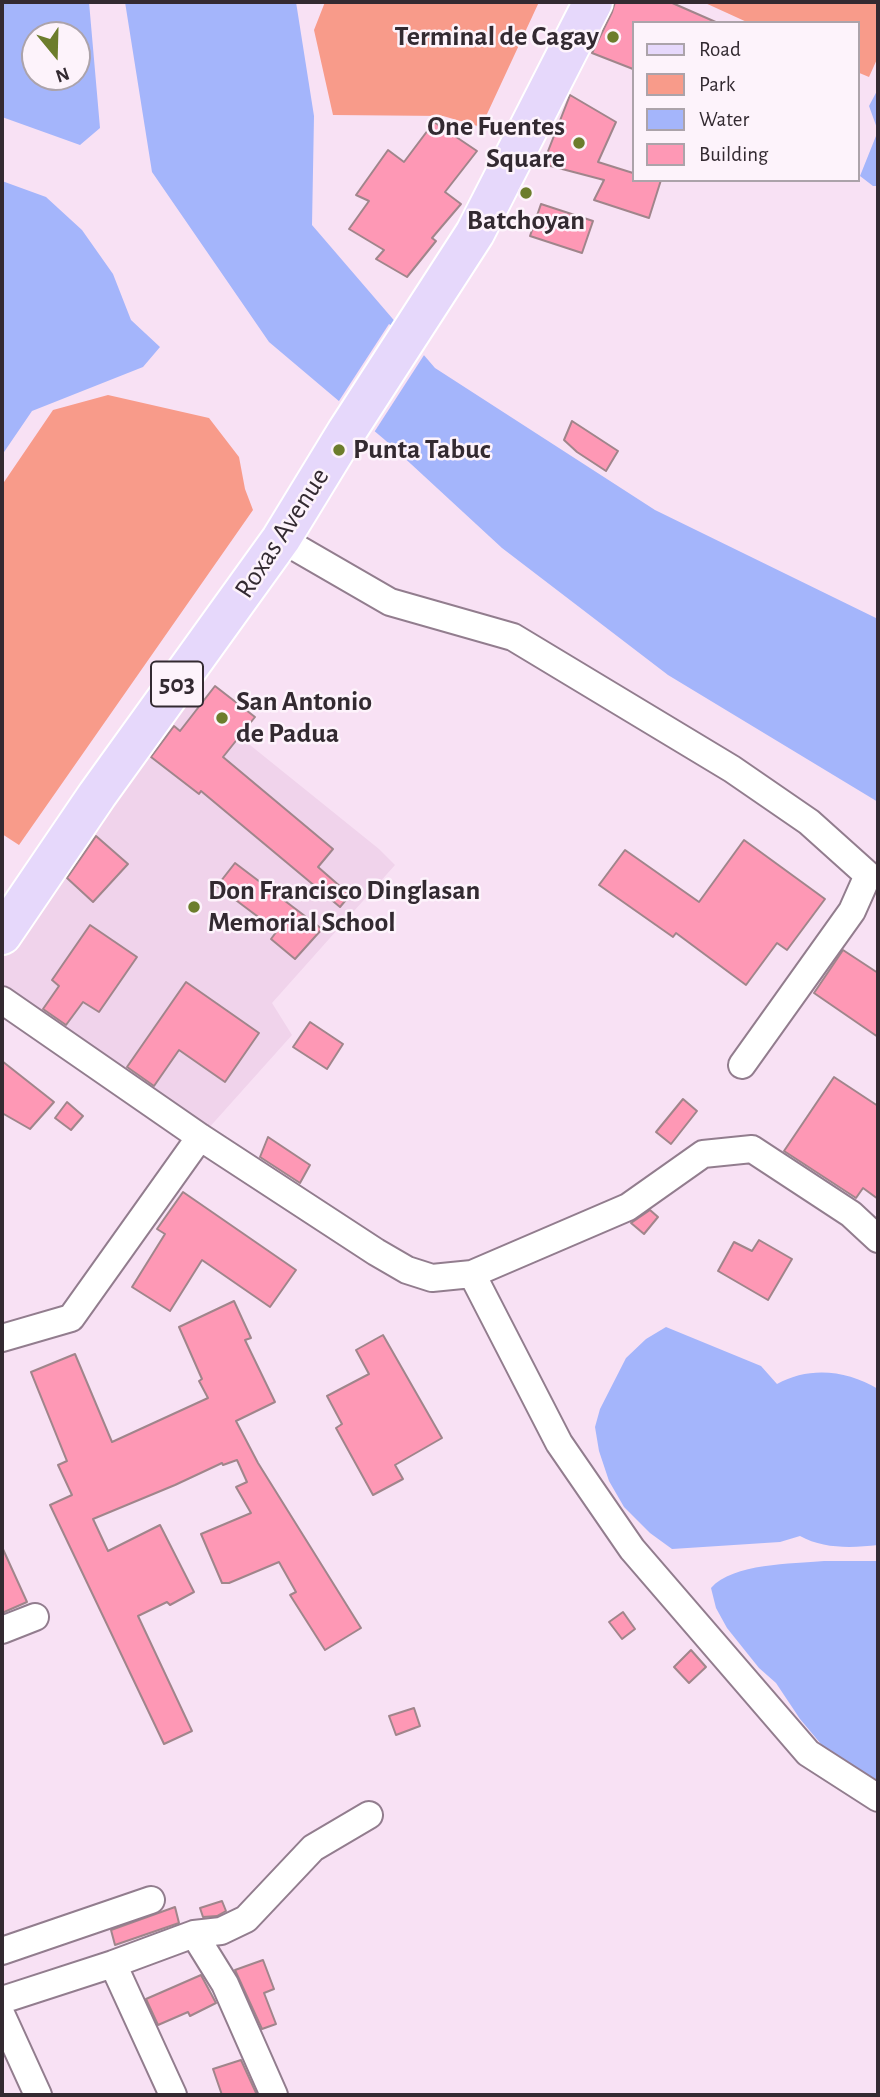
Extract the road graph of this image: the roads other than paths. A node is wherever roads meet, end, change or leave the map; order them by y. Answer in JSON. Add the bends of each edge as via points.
{"nodes":[{"id":1,"x":593,"y":2,"type":"edge"},
{"id":2,"x":281,"y":539,"type":"junction"},
{"id":3,"x":2,"y":935,"type":"edge"},
{"id":4,"x":2,"y":1000,"type":"edge"},
{"id":5,"x":742,"y":1065,"type":"dead end"},
{"id":6,"x":200,"y":1137,"type":"junction"},
{"id":7,"x":878,"y":1239,"type":"edge"},
{"id":8,"x":472,"y":1274,"type":"junction"},
{"id":9,"x":2,"y":1338,"type":"edge"},
{"id":10,"x":35,"y":1617,"type":"dead end"},
{"id":11,"x":2,"y":1630,"type":"edge"},
{"id":12,"x":878,"y":1798,"type":"edge"},
{"id":13,"x":369,"y":1815,"type":"dead end"},
{"id":14,"x":151,"y":1900,"type":"dead end"},
{"id":15,"x":194,"y":1934,"type":"junction"},
{"id":16,"x":2,"y":1951,"type":"edge"},
{"id":17,"x":113,"y":1964,"type":"junction"},
{"id":18,"x":2,"y":2000,"type":"edge"},
{"id":19,"x":2,"y":2016,"type":"edge"},
{"id":20,"x":38,"y":2095,"type":"edge"},
{"id":21,"x":173,"y":2095,"type":"edge"},
{"id":22,"x":274,"y":2095,"type":"edge"}],
"edges":[{"from":1,"to":2,"type":"main road","name":"Roxas Avenue","number":"503","via":[[475,233]]},
{"from":2,"to":3,"type":"main road","name":"Roxas Avenue","number":"503"},
{"from":2,"to":5,"type":"street","via":[[390,602],[513,637],[732,769],[809,822],[868,876],[852,911]]},
{"from":4,"to":6,"type":"street"},
{"from":6,"to":8,"type":"street","via":[[407,1270],[432,1278]]},
{"from":6,"to":9,"type":"street","via":[[71,1318]]},
{"from":7,"to":8,"type":"street","via":[[851,1214],[752,1149],[703,1154],[628,1207]]},
{"from":8,"to":12,"type":"street","via":[[559,1443],[632,1549],[808,1753]]},
{"from":10,"to":11,"type":"street"},
{"from":13,"to":15,"type":"street","via":[[313,1848],[246,1919],[221,1931]]},
{"from":14,"to":16,"type":"street"},
{"from":15,"to":17,"type":"street"},
{"from":15,"to":22,"type":"street","via":[[225,1984]]},
{"from":17,"to":18,"type":"street"},
{"from":17,"to":21,"type":"street"},
{"from":19,"to":20,"type":"street"}]}
